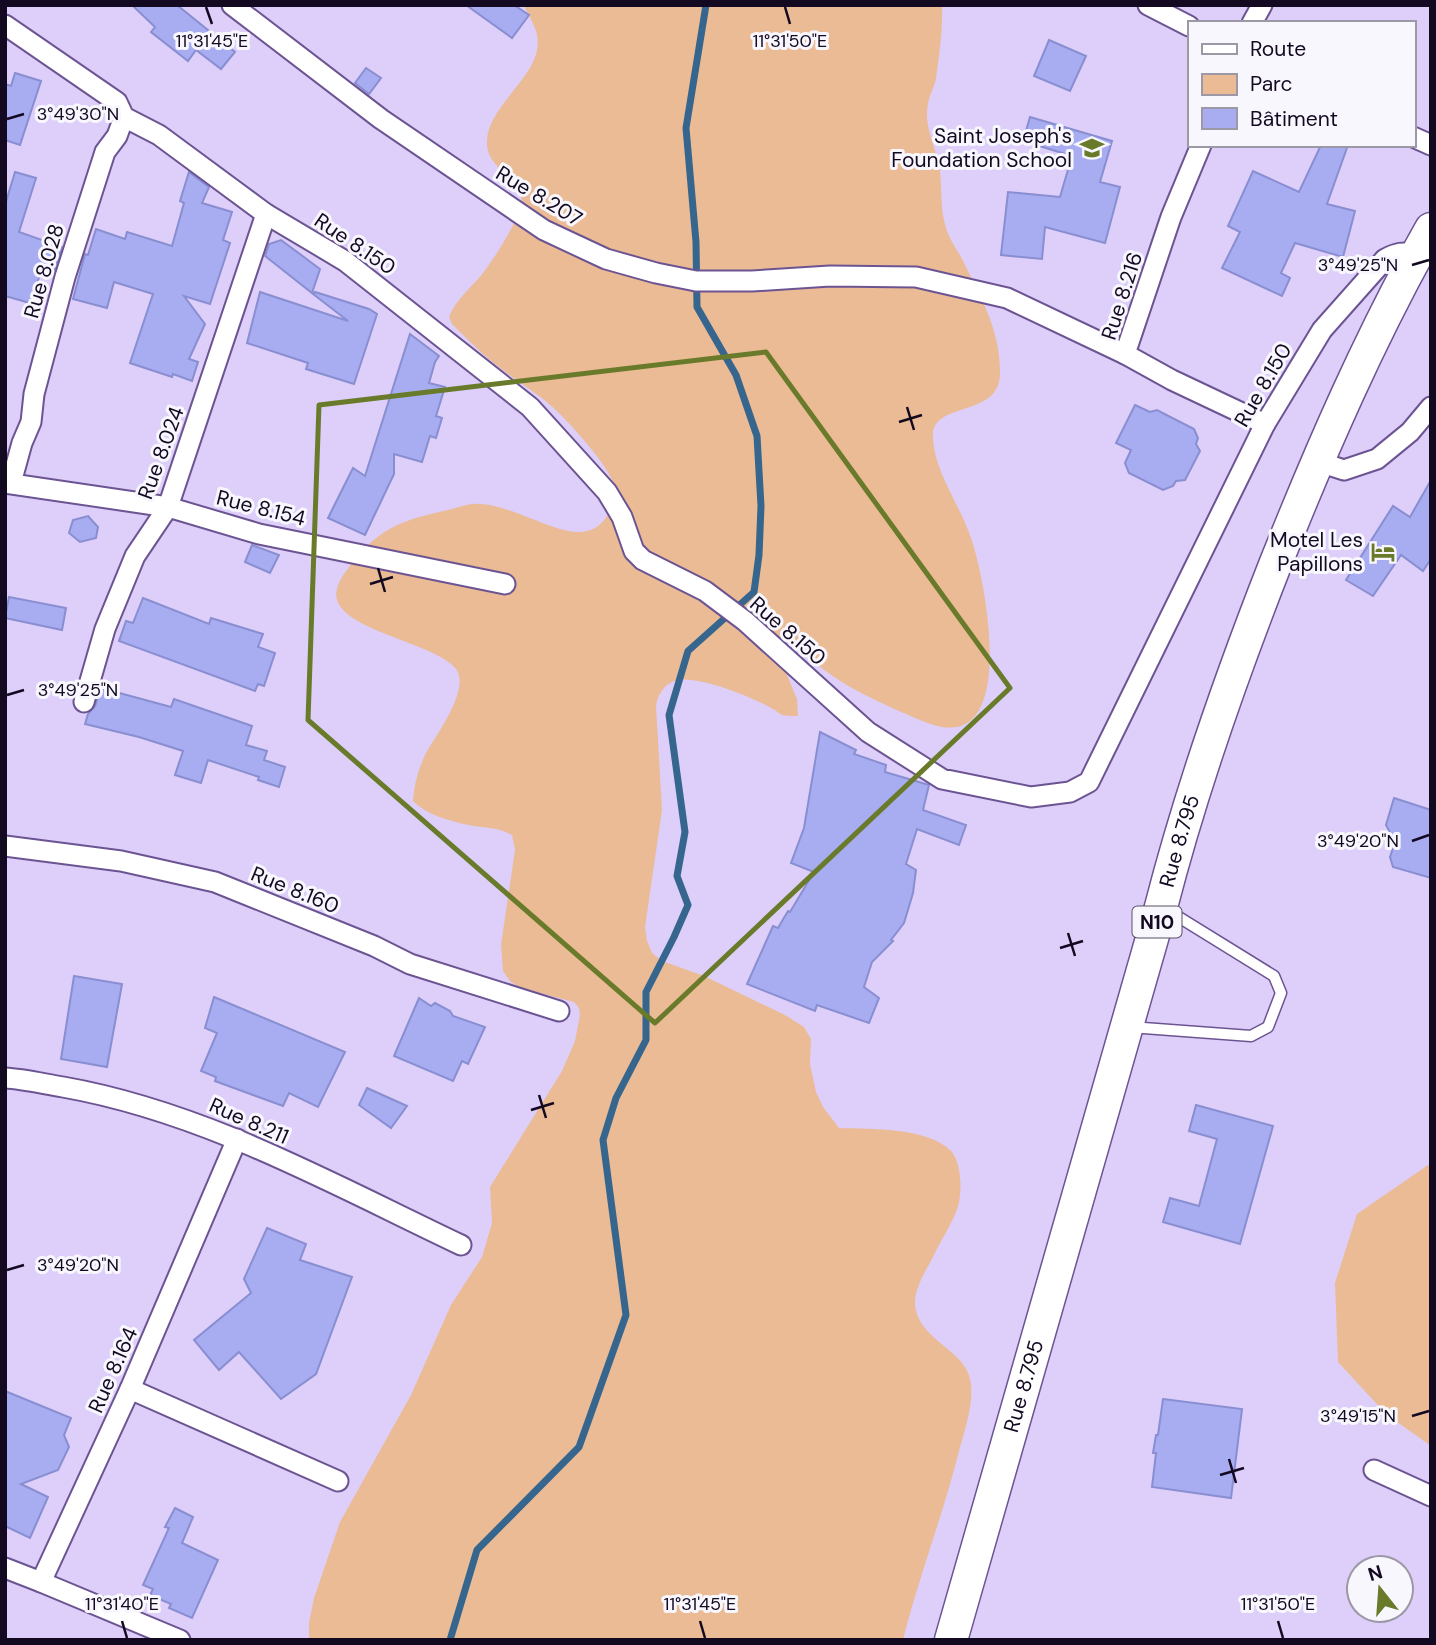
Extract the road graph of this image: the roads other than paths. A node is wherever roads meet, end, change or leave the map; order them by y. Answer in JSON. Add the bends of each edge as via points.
{"nodes":[{"id":1,"x":232,"y":5,"type":"edge"},
{"id":2,"x":1148,"y":5,"type":"edge"},
{"id":3,"x":1262,"y":5,"type":"edge"},
{"id":4,"x":1253,"y":21,"type":"edge"},
{"id":5,"x":5,"y":25,"type":"edge"},
{"id":6,"x":1188,"y":25,"type":"edge"},
{"id":7,"x":124,"y":117,"type":"junction"},
{"id":8,"x":1415,"y":138,"type":"edge"},
{"id":9,"x":1431,"y":145,"type":"edge"},
{"id":10,"x":1200,"y":147,"type":"edge"},
{"id":11,"x":266,"y":214,"type":"junction"},
{"id":12,"x":1423,"y":242,"type":"edge"},
{"id":13,"x":1125,"y":354,"type":"junction"},
{"id":14,"x":1431,"y":407,"type":"edge"},
{"id":15,"x":1265,"y":424,"type":"junction"},
{"id":16,"x":1317,"y":461,"type":"junction"},
{"id":17,"x":8,"y":483,"type":"edge"},
{"id":18,"x":168,"y":507,"type":"junction"},
{"id":19,"x":505,"y":584,"type":"dead end"},
{"id":20,"x":84,"y":702,"type":"dead end"},
{"id":21,"x":5,"y":846,"type":"edge"},
{"id":22,"x":1161,"y":907,"type":"junction"},
{"id":23,"x":559,"y":1012,"type":"dead end"},
{"id":24,"x":1126,"y":1026,"type":"junction"},
{"id":25,"x":5,"y":1078,"type":"edge"},
{"id":26,"x":237,"y":1139,"type":"junction"},
{"id":27,"x":461,"y":1245,"type":"dead end"},
{"id":28,"x":130,"y":1389,"type":"junction"},
{"id":29,"x":1374,"y":1470,"type":"dead end"},
{"id":30,"x":338,"y":1481,"type":"dead end"},
{"id":31,"x":1431,"y":1496,"type":"edge"},
{"id":32,"x":5,"y":1568,"type":"edge"},
{"id":33,"x":41,"y":1582,"type":"junction"},
{"id":34,"x":953,"y":1639,"type":"edge"},
{"id":35,"x":180,"y":1640,"type":"edge"}],
"edges":[{"from":1,"to":13,"type":"street","name":"Rue 8.207","via":[[381,120],[500,201],[544,230],[606,259],[696,281],[916,277],[1007,298]]},
{"from":2,"to":6,"type":"street"},
{"from":3,"to":4,"type":"street"},
{"from":5,"to":7,"type":"street","name":"Rue 8.150","via":[[117,102]]},
{"from":7,"to":11,"type":"street","name":"Rue 8.150","via":[[159,135]]},
{"from":7,"to":17,"type":"street","name":"Rue 8.028","via":[[105,152],[65,277],[31,422]]},
{"from":8,"to":9,"type":"street"},
{"from":10,"to":13,"type":"street","name":"Rue 8.216","via":[[1171,217]]},
{"from":11,"to":15,"type":"street","name":"Rue 8.150","via":[[345,261],[530,407],[607,492],[634,551],[643,560],[705,591],[868,732],[942,779],[1031,797],[1070,792],[1089,782]]},
{"from":11,"to":18,"type":"street","name":"Rue 8.024"},
{"from":12,"to":15,"type":"street","name":"Rue 8.150","via":[[1385,258],[1322,330]]},
{"from":12,"to":16,"type":"highway","name":"Rue 8.795","number":"N10"},
{"from":13,"to":15,"type":"street","name":"Rue 8.216"},
{"from":14,"to":16,"type":"street","via":[[1377,459],[1344,470]]},
{"from":16,"to":22,"type":"highway","name":"Rue 8.795","number":"N10","via":[[1240,658],[1182,826]]},
{"from":17,"to":18,"type":"street","name":"Rue 8.154"},
{"from":18,"to":19,"type":"street","name":"Rue 8.154","via":[[259,534]]},
{"from":18,"to":20,"type":"street","name":"Rue 8.024","via":[[135,556],[105,629]]},
{"from":21,"to":23,"type":"street","name":"Rue 8.160","via":[[121,861],[215,882],[410,964]]},
{"from":22,"to":24,"type":"highway","name":"Rue 8.795","number":"N10"},
{"from":22,"to":24,"type":"lane","via":[[1274,976],[1280,993],[1268,1027],[1251,1036]]},
{"from":24,"to":34,"type":"highway","name":"Rue 8.795","number":"N10"},
{"from":25,"to":26,"type":"street","name":"Rue 8.211","via":[[95,1093],[169,1113]]},
{"from":26,"to":27,"type":"street","name":"Rue 8.211"},
{"from":26,"to":28,"type":"street","name":"Rue 8.164"},
{"from":28,"to":30,"type":"street"},
{"from":28,"to":33,"type":"street","name":"Rue 8.164"},
{"from":29,"to":31,"type":"street"},
{"from":32,"to":33,"type":"street"},
{"from":33,"to":35,"type":"street"}]}
